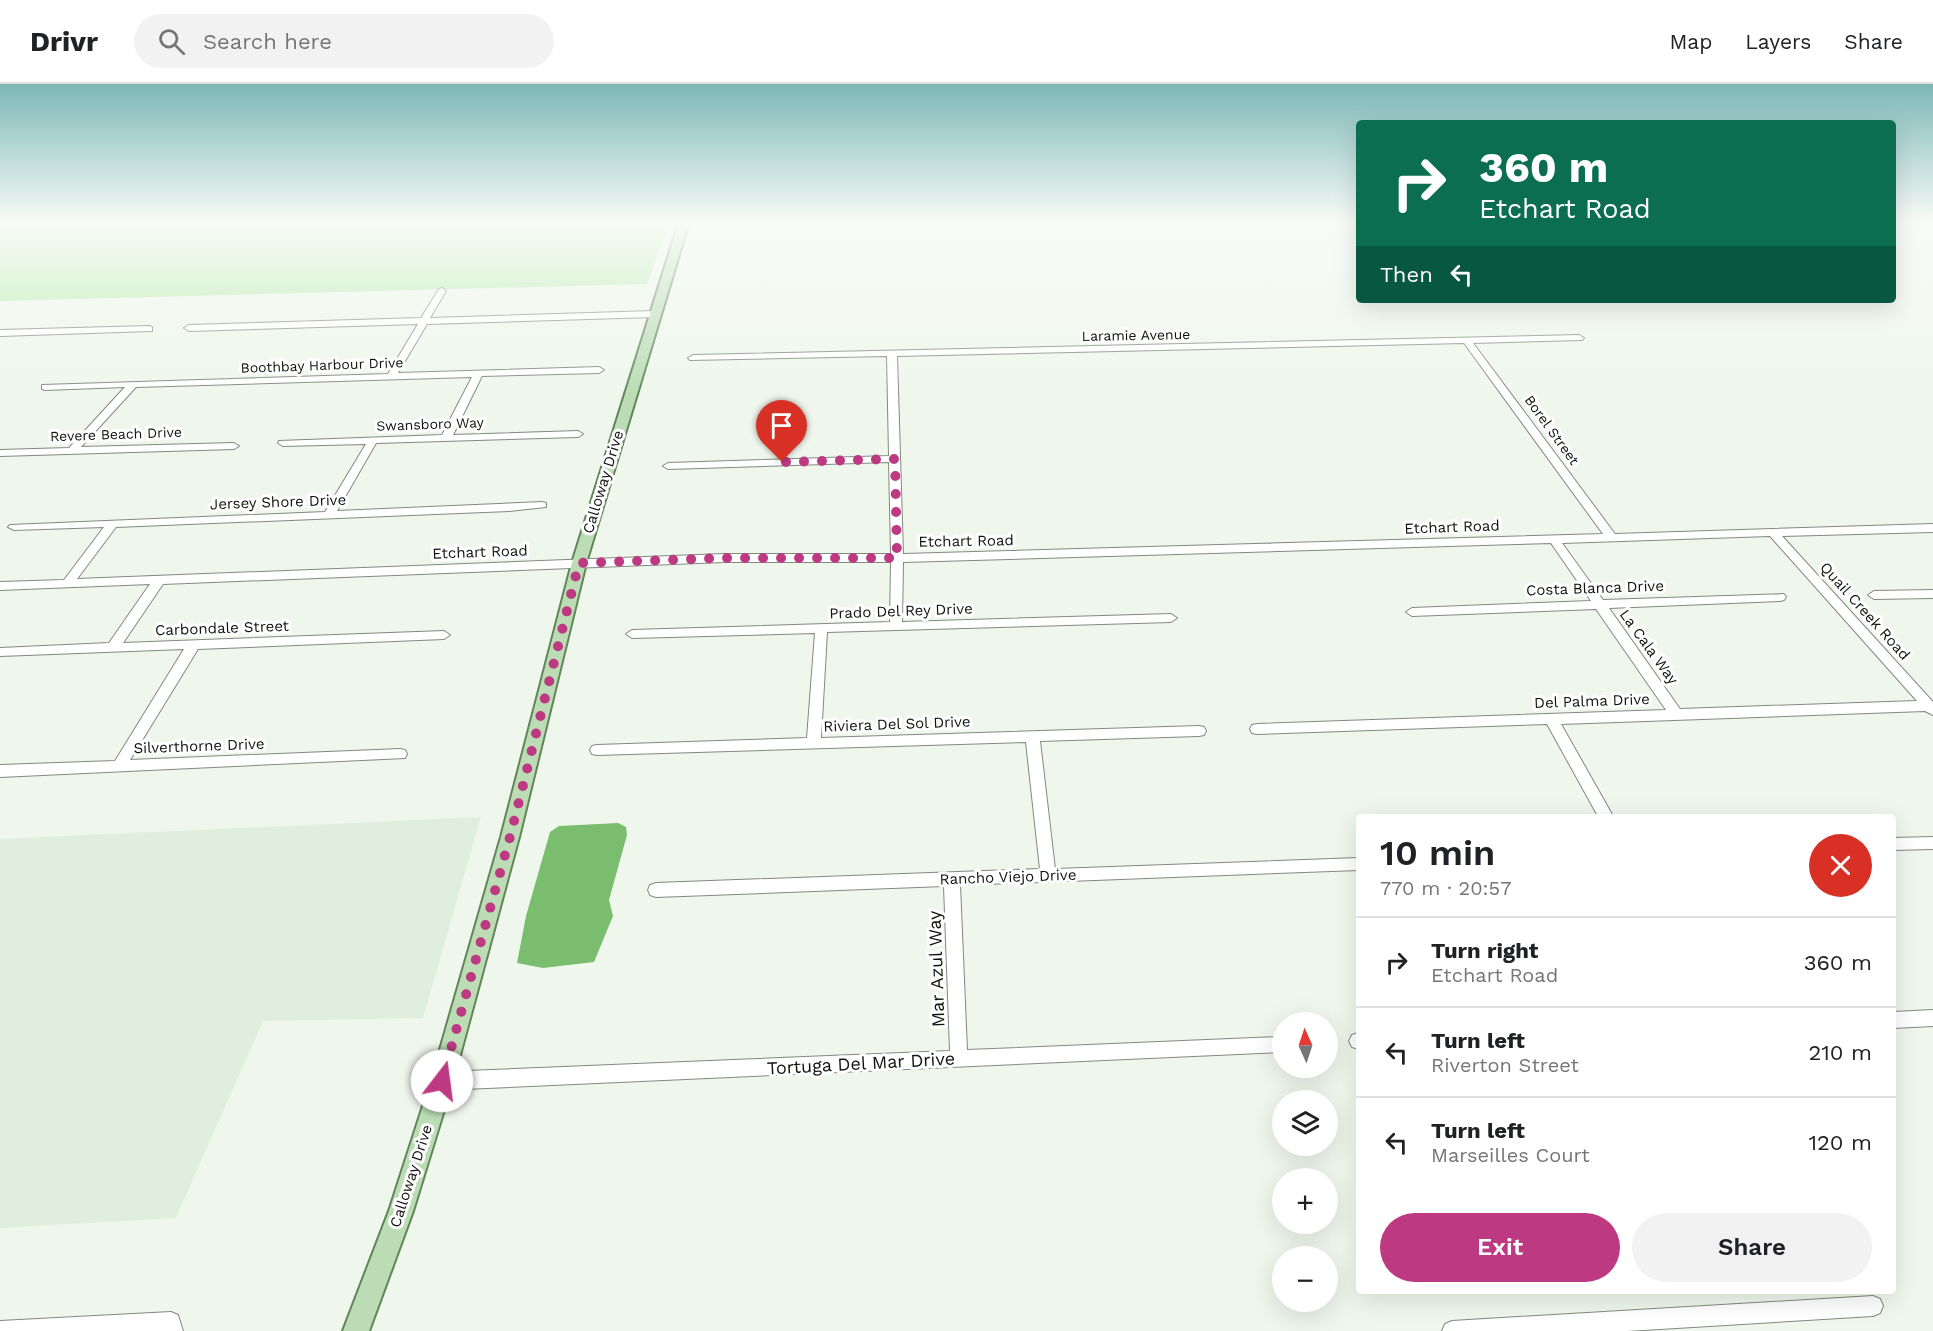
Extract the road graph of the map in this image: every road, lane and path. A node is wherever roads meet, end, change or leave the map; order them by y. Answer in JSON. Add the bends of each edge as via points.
{"nodes":[{"id":1,"x":665,"y":280,"type":"edge"},
{"id":2,"x":442,"y":291,"type":"dead end"},
{"id":3,"x":654,"y":315,"type":"junction"},
{"id":4,"x":424,"y":321,"type":"junction"},
{"id":5,"x":189,"y":328,"type":"dead end"},
{"id":6,"x":149,"y":329,"type":"dead end"},
{"id":7,"x":0,"y":333,"type":"edge"},
{"id":8,"x":1579,"y":338,"type":"dead end"},
{"id":9,"x":1467,"y":341,"type":"junction"},
{"id":10,"x":892,"y":353,"type":"junction"},
{"id":11,"x":693,"y":358,"type":"dead end"},
{"id":12,"x":599,"y":370,"type":"dead end"},
{"id":13,"x":478,"y":374,"type":"junction"},
{"id":14,"x":391,"y":377,"type":"junction"},
{"id":15,"x":133,"y":385,"type":"junction"},
{"id":16,"x":45,"y":387,"type":"dead end"},
{"id":17,"x":578,"y":434,"type":"dead end"},
{"id":18,"x":446,"y":438,"type":"junction"},
{"id":19,"x":373,"y":440,"type":"junction"},
{"id":20,"x":283,"y":444,"type":"dead end"},
{"id":21,"x":234,"y":446,"type":"dead end"},
{"id":22,"x":72,"y":451,"type":"junction"},
{"id":23,"x":0,"y":453,"type":"edge"},
{"id":24,"x":895,"y":459,"type":"junction"},
{"id":25,"x":668,"y":466,"type":"dead end"},
{"id":26,"x":542,"y":505,"type":"dead end"},
{"id":27,"x":329,"y":515,"type":"junction"},
{"id":28,"x":112,"y":524,"type":"junction"},
{"id":29,"x":14,"y":527,"type":"dead end"},
{"id":30,"x":1933,"y":528,"type":"edge"},
{"id":31,"x":1773,"y":533,"type":"junction"},
{"id":32,"x":1611,"y":537,"type":"junction"},
{"id":33,"x":1554,"y":539,"type":"junction"},
{"id":34,"x":897,"y":558,"type":"junction"},
{"id":35,"x":579,"y":563,"type":"junction"},
{"id":36,"x":159,"y":580,"type":"junction"},
{"id":37,"x":68,"y":583,"type":"junction"},
{"id":38,"x":0,"y":586,"type":"edge"},
{"id":39,"x":1933,"y":594,"type":"edge"},
{"id":40,"x":1874,"y":595,"type":"dead end"},
{"id":41,"x":1780,"y":597,"type":"dead end"},
{"id":42,"x":1599,"y":605,"type":"junction"},
{"id":43,"x":1412,"y":612,"type":"dead end"},
{"id":44,"x":1171,"y":618,"type":"dead end"},
{"id":45,"x":896,"y":627,"type":"junction"},
{"id":46,"x":821,"y":630,"type":"junction"},
{"id":47,"x":632,"y":634,"type":"dead end"},
{"id":48,"x":444,"y":635,"type":"dead end"},
{"id":49,"x":193,"y":646,"type":"junction"},
{"id":50,"x":113,"y":648,"type":"junction"},
{"id":51,"x":0,"y":652,"type":"edge"},
{"id":52,"x":1931,"y":709,"type":"edge"},
{"id":53,"x":1677,"y":715,"type":"junction"},
{"id":54,"x":1551,"y":719,"type":"junction"},
{"id":55,"x":1257,"y":729,"type":"dead end"},
{"id":56,"x":1199,"y":730,"type":"dead end"},
{"id":57,"x":1032,"y":736,"type":"junction"},
{"id":58,"x":814,"y":743,"type":"junction"},
{"id":59,"x":597,"y":750,"type":"dead end"},
{"id":60,"x":400,"y":754,"type":"dead end"},
{"id":61,"x":119,"y":766,"type":"junction"},
{"id":62,"x":0,"y":771,"type":"edge"},
{"id":63,"x":1605,"y":814,"type":"edge"},
{"id":64,"x":1933,"y":843,"type":"edge"},
{"id":65,"x":1896,"y":844,"type":"edge"},
{"id":66,"x":1356,"y":864,"type":"edge"},
{"id":67,"x":1048,"y":875,"type":"junction"},
{"id":68,"x":952,"y":879,"type":"junction"},
{"id":69,"x":656,"y":890,"type":"dead end"},
{"id":70,"x":1933,"y":1018,"type":"edge"},
{"id":71,"x":1896,"y":1020,"type":"edge"},
{"id":72,"x":1272,"y":1045,"type":"edge"},
{"id":73,"x":959,"y":1058,"type":"junction"},
{"id":74,"x":442,"y":1081,"type":"junction"},
{"id":75,"x":1873,"y":1306,"type":"dead end"},
{"id":76,"x":0,"y":1331,"type":"edge"},
{"id":77,"x":173,"y":1331,"type":"edge"},
{"id":78,"x":356,"y":1331,"type":"edge"},
{"id":79,"x":1452,"y":1331,"type":"edge"}],
"edges":[{"from":1,"to":3,"type":"main road","name":"Calloway Drive"},
{"from":2,"to":4,"type":"street"},
{"from":3,"to":4,"type":"street"},
{"from":3,"to":35,"type":"main road","name":"Calloway Drive"},
{"from":4,"to":5,"type":"street"},
{"from":4,"to":14,"type":"street"},
{"from":6,"to":7,"type":"street"},
{"from":8,"to":9,"type":"street","name":"Laramie Avenue"},
{"from":9,"to":10,"type":"street","name":"Laramie Avenue"},
{"from":9,"to":32,"type":"street","name":"Borel Street"},
{"from":10,"to":11,"type":"street","name":"Laramie Avenue"},
{"from":10,"to":24,"type":"street"},
{"from":12,"to":13,"type":"street","name":"Boothbay Harbour Drive"},
{"from":13,"to":14,"type":"street","name":"Boothbay Harbour Drive"},
{"from":13,"to":18,"type":"street"},
{"from":14,"to":15,"type":"street","name":"Boothbay Harbour Drive"},
{"from":15,"to":16,"type":"street","name":"Boothbay Harbour Drive"},
{"from":15,"to":22,"type":"street"},
{"from":17,"to":18,"type":"street","name":"Swansboro Way"},
{"from":18,"to":19,"type":"street","name":"Swansboro Way"},
{"from":19,"to":20,"type":"street","name":"Swansboro Way"},
{"from":19,"to":27,"type":"street"},
{"from":21,"to":22,"type":"street","name":"Revere Beach Drive"},
{"from":22,"to":23,"type":"street","name":"Revere Beach Drive"},
{"from":24,"to":25,"type":"street"},
{"from":24,"to":34,"type":"street"},
{"from":26,"to":27,"type":"street","name":"Jersey Shore Drive"},
{"from":27,"to":28,"type":"street","name":"Jersey Shore Drive"},
{"from":28,"to":29,"type":"street","name":"Jersey Shore Drive"},
{"from":28,"to":37,"type":"street"},
{"from":30,"to":31,"type":"street","name":"Etchart Road"},
{"from":31,"to":32,"type":"street","name":"Etchart Road"},
{"from":31,"to":52,"type":"street","name":"Quail Creek Road"},
{"from":32,"to":33,"type":"street","name":"Etchart Road"},
{"from":33,"to":34,"type":"street","name":"Etchart Road"},
{"from":33,"to":42,"type":"street","name":"La Cala Way"},
{"from":34,"to":35,"type":"street","name":"Etchart Road"},
{"from":34,"to":45,"type":"street"},
{"from":35,"to":36,"type":"street","name":"Etchart Road"},
{"from":35,"to":74,"type":"main road","name":"Calloway Drive","via":[[510,837]]},
{"from":36,"to":37,"type":"street","name":"Etchart Road"},
{"from":36,"to":50,"type":"street"},
{"from":37,"to":38,"type":"street","name":"Etchart Road"},
{"from":39,"to":40,"type":"street"},
{"from":41,"to":42,"type":"street","name":"Costa Blanca Drive"},
{"from":42,"to":43,"type":"street","name":"Costa Blanca Drive"},
{"from":42,"to":53,"type":"street","name":"La Cala Way"},
{"from":44,"to":45,"type":"street","name":"Prado Del Rey Drive"},
{"from":45,"to":46,"type":"street","name":"Prado Del Rey Drive"},
{"from":46,"to":47,"type":"street","name":"Prado Del Rey Drive"},
{"from":46,"to":58,"type":"street"},
{"from":48,"to":49,"type":"street","name":"Carbondale Street"},
{"from":49,"to":50,"type":"street","name":"Carbondale Street"},
{"from":49,"to":61,"type":"street"},
{"from":50,"to":51,"type":"street","name":"Carbondale Street"},
{"from":52,"to":53,"type":"street","name":"Del Palma Drive"},
{"from":53,"to":54,"type":"street","name":"Del Palma Drive"},
{"from":54,"to":55,"type":"street","name":"Del Palma Drive"},
{"from":54,"to":63,"type":"street"},
{"from":56,"to":57,"type":"street","name":"Riviera Del Sol Drive"},
{"from":57,"to":58,"type":"street","name":"Riviera Del Sol Drive"},
{"from":57,"to":67,"type":"street"},
{"from":58,"to":59,"type":"street","name":"Riviera Del Sol Drive"},
{"from":60,"to":61,"type":"street","name":"Silverthorne Drive"},
{"from":61,"to":62,"type":"street","name":"Silverthorne Drive"},
{"from":64,"to":65,"type":"street"},
{"from":66,"to":67,"type":"street","name":"Rancho Viejo Drive"},
{"from":67,"to":68,"type":"street","name":"Rancho Viejo Drive"},
{"from":68,"to":69,"type":"street","name":"Rancho Viejo Drive"},
{"from":68,"to":73,"type":"street","name":"Mar Azul Way"},
{"from":70,"to":71,"type":"street"},
{"from":72,"to":73,"type":"street","name":"Tortuga Del Mar Drive"},
{"from":73,"to":74,"type":"street","name":"Tortuga Del Mar Drive"},
{"from":74,"to":78,"type":"main road","name":"Calloway Drive","via":[[401,1211]]},
{"from":75,"to":79,"type":"street"},
{"from":76,"to":77,"type":"street","via":[[171,1322]]}]}
